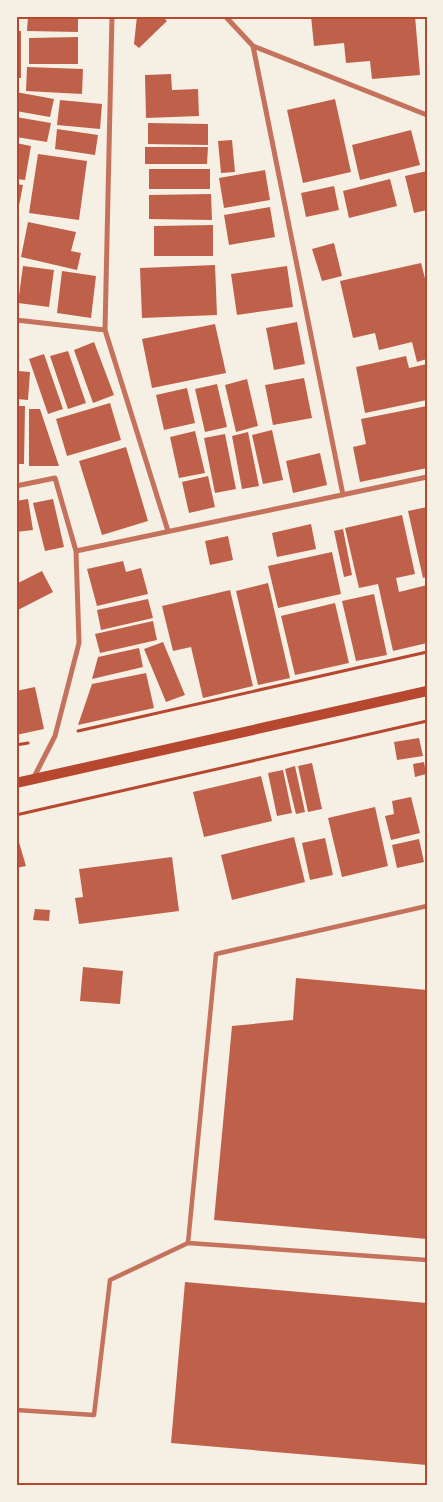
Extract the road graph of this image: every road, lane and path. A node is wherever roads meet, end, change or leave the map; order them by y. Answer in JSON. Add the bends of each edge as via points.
{"nodes":[{"id":1,"x":112,"y":16,"type":"edge"},
{"id":2,"x":225,"y":16,"type":"edge"},
{"id":3,"x":253,"y":46,"type":"junction"},
{"id":4,"x":427,"y":114,"type":"edge"},
{"id":5,"x":16,"y":320,"type":"edge"},
{"id":6,"x":105,"y":330,"type":"junction"},
{"id":7,"x":427,"y":477,"type":"edge"},
{"id":8,"x":16,"y":486,"type":"edge"},
{"id":9,"x":343,"y":495,"type":"junction"},
{"id":10,"x":168,"y":531,"type":"junction"},
{"id":11,"x":76,"y":551,"type":"junction"},
{"id":12,"x":427,"y":652,"type":"edge"},
{"id":13,"x":427,"y":691,"type":"edge"},
{"id":14,"x":427,"y":721,"type":"edge"},
{"id":15,"x":55,"y":736,"type":"junction"},
{"id":16,"x":16,"y":745,"type":"edge"},
{"id":17,"x":33,"y":780,"type":"junction"},
{"id":18,"x":16,"y":784,"type":"edge"},
{"id":19,"x":16,"y":815,"type":"edge"},
{"id":20,"x":427,"y":906,"type":"edge"},
{"id":21,"x":188,"y":1242,"type":"junction"},
{"id":22,"x":427,"y":1260,"type":"edge"},
{"id":23,"x":16,"y":1410,"type":"edge"}],
"edges":[{"from":1,"to":6,"type":"street"},
{"from":2,"to":3,"type":"street"},
{"from":3,"to":4,"type":"street"},
{"from":3,"to":9,"type":"street"},
{"from":5,"to":6,"type":"street"},
{"from":6,"to":10,"type":"street"},
{"from":7,"to":9,"type":"street"},
{"from":8,"to":11,"type":"street","via":[[55,478]]},
{"from":9,"to":10,"type":"street"},
{"from":10,"to":11,"type":"street"},
{"from":11,"to":15,"type":"street","via":[[79,643]]},
{"from":12,"to":15,"type":"path"},
{"from":13,"to":17,"type":"main road"},
{"from":14,"to":19,"type":"path"},
{"from":15,"to":16,"type":"path"},
{"from":15,"to":17,"type":"street"},
{"from":17,"to":18,"type":"main road"},
{"from":20,"to":21,"type":"street","via":[[216,954]]},
{"from":21,"to":22,"type":"street"},
{"from":21,"to":23,"type":"street","via":[[110,1280],[94,1415]]}]}
